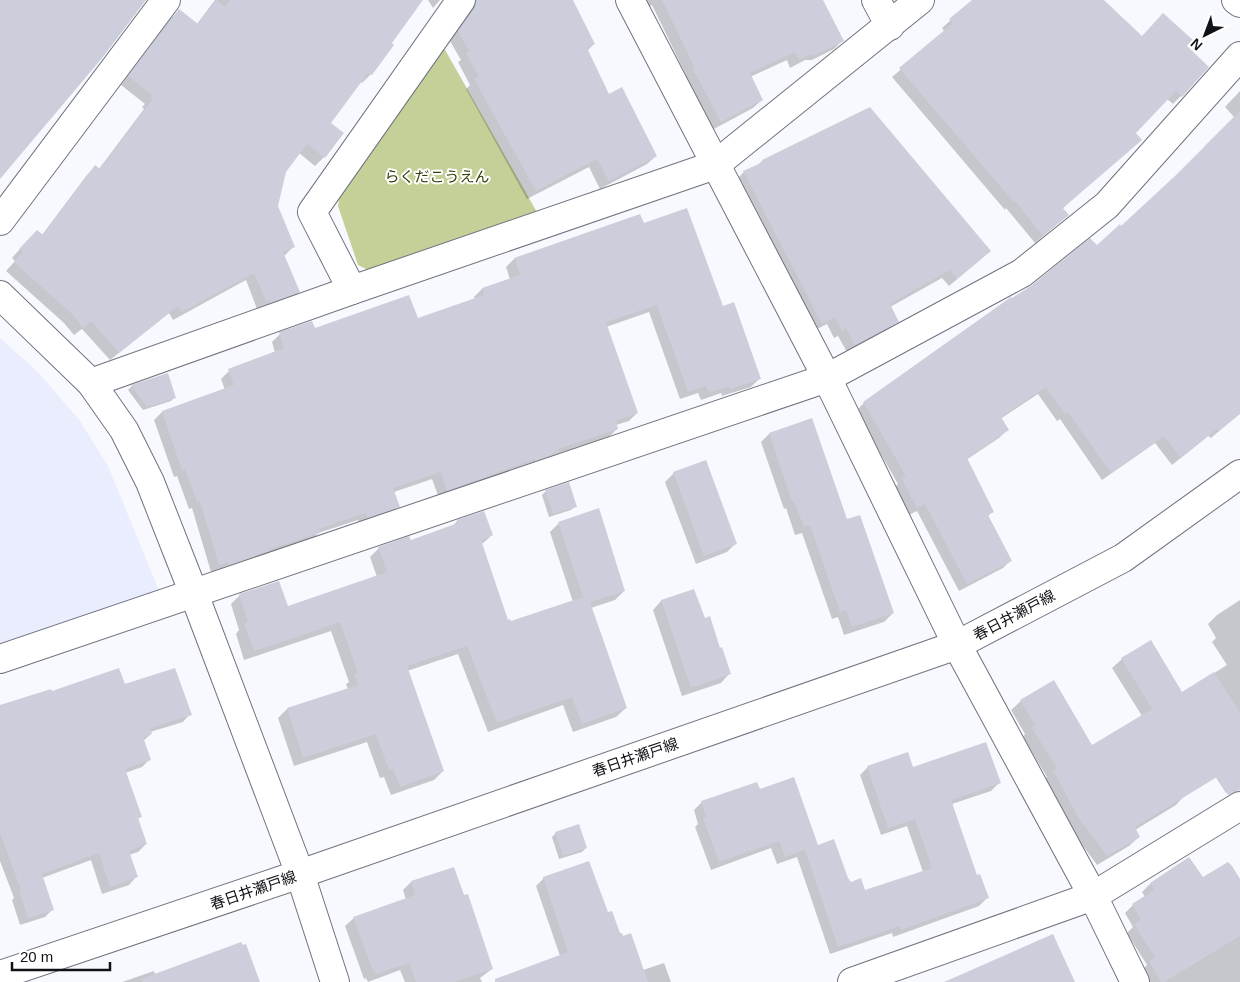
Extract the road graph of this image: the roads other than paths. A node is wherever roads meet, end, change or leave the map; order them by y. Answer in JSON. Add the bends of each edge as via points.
{"nodes":[{"id":1,"x":166,"y":0,"type":"edge"},
{"id":2,"x":461,"y":0,"type":"edge"},
{"id":3,"x":630,"y":0,"type":"edge"},
{"id":4,"x":876,"y":0,"type":"edge"},
{"id":5,"x":920,"y":0,"type":"edge"},
{"id":6,"x":1236,"y":0,"type":"edge"},
{"id":7,"x":1240,"y":3,"type":"edge"},
{"id":8,"x":890,"y":26,"type":"junction"},
{"id":9,"x":1240,"y":56,"type":"edge"},
{"id":10,"x":715,"y":165,"type":"junction"},
{"id":11,"x":0,"y":221,"type":"edge"},
{"id":12,"x":352,"y":290,"type":"junction"},
{"id":13,"x":0,"y":295,"type":"edge"},
{"id":14,"x":827,"y":378,"type":"junction"},
{"id":15,"x":91,"y":383,"type":"junction"},
{"id":16,"x":1240,"y":474,"type":"edge"},
{"id":17,"x":194,"y":594,"type":"junction"},
{"id":18,"x":958,"y":645,"type":"junction"},
{"id":19,"x":0,"y":659,"type":"edge"},
{"id":20,"x":1240,"y":806,"type":"edge"},
{"id":21,"x":300,"y":874,"type":"junction"},
{"id":22,"x":1093,"y":896,"type":"junction"},
{"id":23,"x":0,"y":975,"type":"edge"},
{"id":24,"x":334,"y":982,"type":"edge"},
{"id":25,"x":852,"y":982,"type":"edge"},
{"id":26,"x":1136,"y":982,"type":"edge"}],
"edges":[{"from":1,"to":11,"type":"street"},
{"from":2,"to":12,"type":"street","via":[[312,212]]},
{"from":3,"to":10,"type":"street"},
{"from":4,"to":8,"type":"street"},
{"from":5,"to":8,"type":"street"},
{"from":6,"to":7,"type":"street"},
{"from":8,"to":10,"type":"street"},
{"from":9,"to":14,"type":"street","via":[[1107,205],[1022,273]]},
{"from":10,"to":12,"type":"street"},
{"from":10,"to":14,"type":"street"},
{"from":12,"to":15,"type":"street"},
{"from":13,"to":15,"type":"street"},
{"from":14,"to":17,"type":"street"},
{"from":14,"to":18,"type":"street"},
{"from":15,"to":17,"type":"street","via":[[124,430],[150,482]]},
{"from":16,"to":18,"type":"street","name":"春日井瀬戸線","via":[[1123,558]]},
{"from":17,"to":19,"type":"street"},
{"from":17,"to":21,"type":"street"},
{"from":18,"to":21,"type":"street","name":"春日井瀬戸線"},
{"from":18,"to":22,"type":"street"},
{"from":20,"to":22,"type":"street"},
{"from":21,"to":23,"type":"street","name":"春日井瀬戸線"},
{"from":21,"to":24,"type":"street"},
{"from":22,"to":25,"type":"street"},
{"from":22,"to":26,"type":"street"}]}
